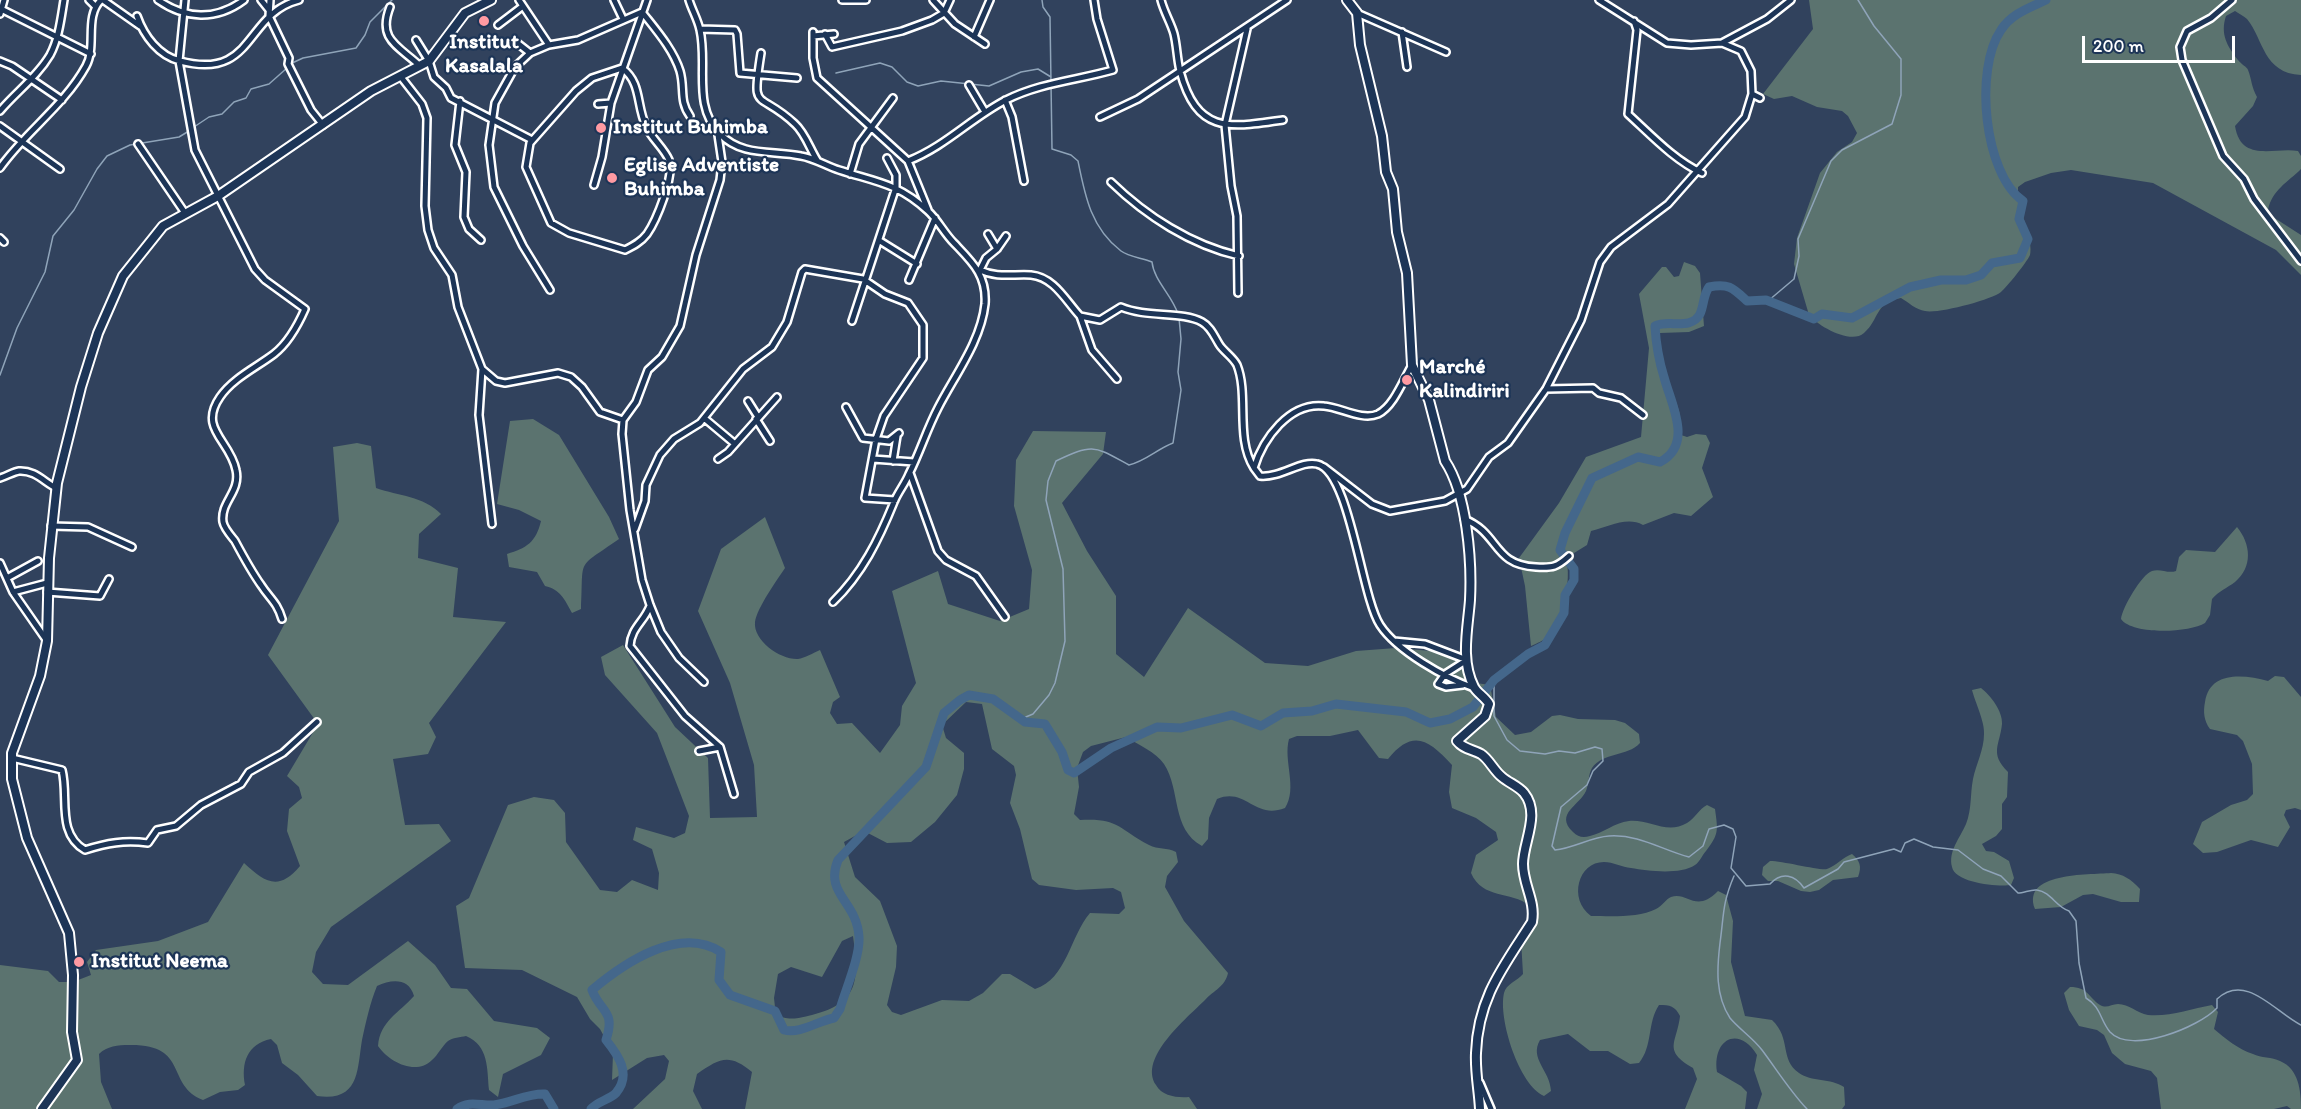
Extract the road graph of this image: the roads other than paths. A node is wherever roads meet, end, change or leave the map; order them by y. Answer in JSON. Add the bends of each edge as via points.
{"nodes":[{"id":1,"x":4,"y":0,"type":"edge"},
{"id":2,"x":64,"y":0,"type":"edge"},
{"id":3,"x":89,"y":0,"type":"edge"},
{"id":4,"x":102,"y":0,"type":"edge"},
{"id":5,"x":158,"y":0,"type":"edge"},
{"id":6,"x":185,"y":0,"type":"edge"},
{"id":7,"x":243,"y":0,"type":"edge"},
{"id":8,"x":261,"y":0,"type":"edge"},
{"id":9,"x":270,"y":0,"type":"edge"},
{"id":10,"x":299,"y":0,"type":"edge"},
{"id":11,"x":490,"y":0,"type":"edge"},
{"id":12,"x":519,"y":0,"type":"edge"},
{"id":13,"x":614,"y":0,"type":"edge"},
{"id":14,"x":647,"y":0,"type":"edge"},
{"id":15,"x":689,"y":0,"type":"edge"},
{"id":16,"x":842,"y":0,"type":"edge"},
{"id":17,"x":866,"y":0,"type":"edge"},
{"id":18,"x":933,"y":0,"type":"edge"},
{"id":19,"x":950,"y":0,"type":"edge"},
{"id":20,"x":990,"y":0,"type":"edge"},
{"id":21,"x":1094,"y":0,"type":"edge"},
{"id":22,"x":1161,"y":0,"type":"edge"},
{"id":23,"x":1287,"y":0,"type":"edge"},
{"id":24,"x":1347,"y":0,"type":"edge"},
{"id":25,"x":1599,"y":0,"type":"edge"},
{"id":26,"x":1791,"y":0,"type":"edge"},
{"id":27,"x":2232,"y":0,"type":"edge"},
{"id":28,"x":1278,"y":3,"type":"edge"},
{"id":29,"x":523,"y":6,"type":"junction"},
{"id":30,"x":96,"y":7,"type":"junction"},
{"id":31,"x":390,"y":7,"type":"dead end"},
{"id":32,"x":1,"y":11,"type":"edge"},
{"id":33,"x":642,"y":12,"type":"junction"},
{"id":34,"x":269,"y":13,"type":"junction"},
{"id":35,"x":944,"y":13,"type":"junction"},
{"id":36,"x":184,"y":14,"type":"junction"},
{"id":37,"x":1357,"y":14,"type":"junction"},
{"id":38,"x":137,"y":16,"type":"dead end"},
{"id":39,"x":623,"y":19,"type":"junction"},
{"id":40,"x":1633,"y":20,"type":"junction"},
{"id":41,"x":498,"y":25,"type":"dead end"},
{"id":42,"x":140,"y":26,"type":"junction"},
{"id":43,"x":700,"y":29,"type":"junction"},
{"id":44,"x":1247,"y":29,"type":"junction"},
{"id":45,"x":1402,"y":32,"type":"junction"},
{"id":46,"x":825,"y":34,"type":"junction"},
{"id":47,"x":834,"y":34,"type":"dead end"},
{"id":48,"x":57,"y":36,"type":"junction"},
{"id":49,"x":974,"y":37,"type":"junction"},
{"id":50,"x":416,"y":40,"type":"dead end"},
{"id":51,"x":516,"y":42,"type":"dead end"},
{"id":52,"x":1722,"y":43,"type":"junction"},
{"id":53,"x":985,"y":44,"type":"dead end"},
{"id":54,"x":549,"y":45,"type":"junction"},
{"id":55,"x":1446,"y":52,"type":"dead end"},
{"id":56,"x":530,"y":53,"type":"junction"},
{"id":57,"x":761,"y":53,"type":"dead end"},
{"id":58,"x":91,"y":54,"type":"junction"},
{"id":59,"x":0,"y":61,"type":"edge"},
{"id":60,"x":179,"y":61,"type":"junction"},
{"id":61,"x":429,"y":61,"type":"junction"},
{"id":62,"x":420,"y":66,"type":"junction"},
{"id":63,"x":1407,"y":67,"type":"dead end"},
{"id":64,"x":622,"y":68,"type":"junction"},
{"id":65,"x":1180,"y":71,"type":"junction"},
{"id":66,"x":756,"y":76,"type":"junction"},
{"id":67,"x":400,"y":77,"type":"junction"},
{"id":68,"x":797,"y":78,"type":"dead end"},
{"id":69,"x":31,"y":79,"type":"junction"},
{"id":70,"x":969,"y":86,"type":"dead end"},
{"id":71,"x":1752,"y":94,"type":"junction"},
{"id":72,"x":893,"y":98,"type":"dead end"},
{"id":73,"x":1760,"y":98,"type":"dead end"},
{"id":74,"x":62,"y":100,"type":"junction"},
{"id":75,"x":460,"y":100,"type":"junction"},
{"id":76,"x":1005,"y":100,"type":"junction"},
{"id":77,"x":611,"y":103,"type":"junction"},
{"id":78,"x":598,"y":104,"type":"dead end"},
{"id":79,"x":0,"y":111,"type":"edge"},
{"id":80,"x":985,"y":112,"type":"junction"},
{"id":81,"x":690,"y":116,"type":"dead end"},
{"id":82,"x":1100,"y":117,"type":"dead end"},
{"id":83,"x":492,"y":119,"type":"junction"},
{"id":84,"x":1283,"y":120,"type":"dead end"},
{"id":85,"x":1225,"y":124,"type":"junction"},
{"id":86,"x":323,"y":125,"type":"junction"},
{"id":87,"x":0,"y":126,"type":"edge"},
{"id":88,"x":871,"y":127,"type":"junction"},
{"id":89,"x":718,"y":133,"type":"junction"},
{"id":90,"x":532,"y":140,"type":"junction"},
{"id":91,"x":21,"y":142,"type":"junction"},
{"id":92,"x":138,"y":144,"type":"dead end"},
{"id":93,"x":887,"y":158,"type":"dead end"},
{"id":94,"x":908,"y":161,"type":"junction"},
{"id":95,"x":818,"y":162,"type":"junction"},
{"id":96,"x":0,"y":168,"type":"edge"},
{"id":97,"x":60,"y":169,"type":"dead end"},
{"id":98,"x":1700,"y":172,"type":"junction"},
{"id":99,"x":850,"y":174,"type":"junction"},
{"id":100,"x":1024,"y":181,"type":"dead end"},
{"id":101,"x":1111,"y":182,"type":"dead end"},
{"id":102,"x":594,"y":185,"type":"dead end"},
{"id":103,"x":896,"y":187,"type":"junction"},
{"id":104,"x":218,"y":196,"type":"junction"},
{"id":105,"x":928,"y":211,"type":"junction"},
{"id":106,"x":185,"y":213,"type":"junction"},
{"id":107,"x":934,"y":218,"type":"junction"},
{"id":108,"x":988,"y":234,"type":"dead end"},
{"id":109,"x":1006,"y":236,"type":"dead end"},
{"id":110,"x":481,"y":240,"type":"dead end"},
{"id":111,"x":880,"y":241,"type":"junction"},
{"id":112,"x":997,"y":249,"type":"junction"},
{"id":113,"x":1239,"y":256,"type":"junction"},
{"id":114,"x":2301,"y":261,"type":"edge"},
{"id":115,"x":917,"y":264,"type":"junction"},
{"id":116,"x":980,"y":270,"type":"junction"},
{"id":117,"x":866,"y":280,"type":"junction"},
{"id":118,"x":909,"y":280,"type":"dead end"},
{"id":119,"x":550,"y":290,"type":"dead end"},
{"id":120,"x":1238,"y":293,"type":"dead end"},
{"id":121,"x":1080,"y":316,"type":"junction"},
{"id":122,"x":852,"y":321,"type":"dead end"},
{"id":123,"x":1412,"y":365,"type":"junction"},
{"id":124,"x":482,"y":369,"type":"junction"},
{"id":125,"x":1117,"y":380,"type":"dead end"},
{"id":126,"x":1546,"y":389,"type":"junction"},
{"id":127,"x":777,"y":397,"type":"dead end"},
{"id":128,"x":748,"y":401,"type":"dead end"},
{"id":129,"x":846,"y":407,"type":"dead end"},
{"id":130,"x":1643,"y":415,"type":"dead end"},
{"id":131,"x":704,"y":418,"type":"junction"},
{"id":132,"x":757,"y":418,"type":"junction"},
{"id":133,"x":623,"y":420,"type":"junction"},
{"id":134,"x":876,"y":439,"type":"junction"},
{"id":135,"x":770,"y":441,"type":"dead end"},
{"id":136,"x":735,"y":444,"type":"junction"},
{"id":137,"x":718,"y":459,"type":"dead end"},
{"id":138,"x":873,"y":459,"type":"junction"},
{"id":139,"x":893,"y":461,"type":"junction"},
{"id":140,"x":914,"y":462,"type":"junction"},
{"id":141,"x":1324,"y":467,"type":"junction"},
{"id":142,"x":1254,"y":468,"type":"junction"},
{"id":143,"x":910,"y":473,"type":"junction"},
{"id":144,"x":0,"y":478,"type":"edge"},
{"id":145,"x":56,"y":488,"type":"junction"},
{"id":146,"x":1459,"y":496,"type":"junction"},
{"id":147,"x":895,"y":500,"type":"junction"},
{"id":148,"x":1464,"y":519,"type":"junction"},
{"id":149,"x":492,"y":524,"type":"dead end"},
{"id":150,"x":51,"y":526,"type":"junction"},
{"id":151,"x":635,"y":529,"type":"junction"},
{"id":152,"x":116,"y":533,"type":"dead end"},
{"id":153,"x":110,"y":537,"type":"junction"},
{"id":154,"x":132,"y":547,"type":"dead end"},
{"id":155,"x":1569,"y":556,"type":"dead end"},
{"id":156,"x":38,"y":561,"type":"dead end"},
{"id":157,"x":0,"y":562,"type":"edge"},
{"id":158,"x":7,"y":578,"type":"junction"},
{"id":159,"x":109,"y":579,"type":"dead end"},
{"id":160,"x":47,"y":587,"type":"junction"},
{"id":161,"x":14,"y":592,"type":"junction"},
{"id":162,"x":833,"y":602,"type":"dead end"},
{"id":163,"x":650,"y":605,"type":"junction"},
{"id":164,"x":1005,"y":617,"type":"dead end"},
{"id":165,"x":282,"y":619,"type":"dead end"},
{"id":166,"x":47,"y":641,"type":"junction"},
{"id":167,"x":1392,"y":641,"type":"junction"},
{"id":168,"x":1467,"y":660,"type":"junction"},
{"id":169,"x":1444,"y":674,"type":"junction"},
{"id":170,"x":704,"y":682,"type":"dead end"},
{"id":171,"x":1464,"y":684,"type":"junction"},
{"id":172,"x":1477,"y":691,"type":"junction"},
{"id":173,"x":317,"y":723,"type":"dead end"},
{"id":174,"x":720,"y":747,"type":"junction"},
{"id":175,"x":699,"y":751,"type":"dead end"},
{"id":176,"x":12,"y":758,"type":"junction"},
{"id":177,"x":734,"y":794,"type":"dead end"},
{"id":178,"x":1478,"y":1078,"type":"junction"},
{"id":179,"x":42,"y":1109,"type":"edge"},
{"id":180,"x":1480,"y":1109,"type":"edge"},
{"id":181,"x":1491,"y":1109,"type":"edge"}],
"edges":[{"from":1,"to":32,"type":"street"},
{"from":2,"to":48,"type":"street"},
{"from":3,"to":30,"type":"street"},
{"from":4,"to":30,"type":"street"},
{"from":4,"to":42,"type":"street"},
{"from":5,"to":36,"type":"street"},
{"from":6,"to":36,"type":"street"},
{"from":7,"to":36,"type":"street","via":[[208,15]]},
{"from":8,"to":34,"type":"street"},
{"from":9,"to":34,"type":"street"},
{"from":10,"to":34,"type":"street"},
{"from":11,"to":61,"type":"street","via":[[465,13]]},
{"from":12,"to":29,"type":"street"},
{"from":13,"to":39,"type":"street"},
{"from":14,"to":33,"type":"street"},
{"from":15,"to":43,"type":"street"},
{"from":16,"to":17,"type":"street"},
{"from":18,"to":35,"type":"street"},
{"from":19,"to":35,"type":"street"},
{"from":20,"to":49,"type":"street"},
{"from":21,"to":76,"type":"street","via":[[1096,19],[1113,70]]},
{"from":22,"to":65,"type":"street","via":[[1174,33]]},
{"from":23,"to":28,"type":"street"},
{"from":24,"to":37,"type":"street"},
{"from":25,"to":40,"type":"street"},
{"from":26,"to":52,"type":"street","via":[[1767,19]]},
{"from":27,"to":114,"type":"street","via":[[2223,11],[2183,36],[2182,60],[2223,156],[2244,179],[2254,199]]},
{"from":28,"to":44,"type":"street"},
{"from":29,"to":41,"type":"street"},
{"from":29,"to":54,"type":"street"},
{"from":30,"to":58,"type":"street"},
{"from":31,"to":62,"type":"street","via":[[385,23],[388,39]]},
{"from":32,"to":48,"type":"street"},
{"from":33,"to":39,"type":"street"},
{"from":33,"to":64,"type":"street"},
{"from":33,"to":81,"type":"street","via":[[681,72],[682,98]]},
{"from":34,"to":60,"type":"street","via":[[246,47],[228,60],[205,66]]},
{"from":34,"to":86,"type":"street","via":[[311,110]]},
{"from":35,"to":46,"type":"street","via":[[902,30],[832,47]]},
{"from":35,"to":49,"type":"street"},
{"from":36,"to":60,"type":"street"},
{"from":37,"to":45,"type":"street"},
{"from":37,"to":123,"type":"street","via":[[1407,273]]},
{"from":38,"to":42,"type":"street"},
{"from":39,"to":54,"type":"street","via":[[578,40]]},
{"from":40,"to":52,"type":"street","via":[[1667,43]]},
{"from":40,"to":98,"type":"street","via":[[1637,30],[1628,114],[1675,157]]},
{"from":42,"to":60,"type":"street","via":[[159,50]]},
{"from":43,"to":66,"type":"street","via":[[735,30],[738,71]]},
{"from":43,"to":89,"type":"street","via":[[703,102]]},
{"from":44,"to":65,"type":"street"},
{"from":44,"to":85,"type":"street"},
{"from":45,"to":55,"type":"street"},
{"from":45,"to":63,"type":"street"},
{"from":46,"to":47,"type":"street"},
{"from":46,"to":88,"type":"street","via":[[813,34],[817,78]]},
{"from":48,"to":58,"type":"street"},
{"from":48,"to":69,"type":"street","via":[[50,55]]},
{"from":49,"to":53,"type":"street"},
{"from":50,"to":61,"type":"street"},
{"from":51,"to":56,"type":"street"},
{"from":52,"to":71,"type":"street","via":[[1741,51],[1748,61]]},
{"from":54,"to":56,"type":"street"},
{"from":56,"to":83,"type":"street","via":[[502,87]]},
{"from":57,"to":66,"type":"street"},
{"from":58,"to":74,"type":"street"},
{"from":59,"to":69,"type":"street"},
{"from":60,"to":104,"type":"street","via":[[195,150]]},
{"from":61,"to":62,"type":"street"},
{"from":61,"to":75,"type":"street","via":[[437,82],[451,98]]},
{"from":62,"to":67,"type":"street"},
{"from":64,"to":77,"type":"street"},
{"from":64,"to":90,"type":"street","via":[[592,78]]},
{"from":64,"to":90,"type":"street","via":[[631,75],[638,90],[645,124],[669,160],[670,181],[664,197],[648,232],[637,244],[624,250],[613,248],[551,223],[526,167]]},
{"from":65,"to":82,"type":"street","via":[[1138,99]]},
{"from":65,"to":85,"type":"street","via":[[1201,115]]},
{"from":66,"to":68,"type":"street"},
{"from":66,"to":95,"type":"street","via":[[760,101],[795,124]]},
{"from":67,"to":86,"type":"street","via":[[371,91]]},
{"from":67,"to":124,"type":"street","via":[[418,98],[427,118],[428,230],[434,248],[453,275],[458,307]]},
{"from":69,"to":74,"type":"street"},
{"from":69,"to":79,"type":"street"},
{"from":70,"to":80,"type":"street"},
{"from":71,"to":73,"type":"street"},
{"from":71,"to":98,"type":"street","via":[[1745,117]]},
{"from":72,"to":88,"type":"street"},
{"from":74,"to":91,"type":"street"},
{"from":75,"to":83,"type":"street"},
{"from":75,"to":110,"type":"street","via":[[455,145],[466,172],[464,217],[469,229]]},
{"from":76,"to":80,"type":"street"},
{"from":76,"to":100,"type":"street"},
{"from":77,"to":78,"type":"street"},
{"from":77,"to":102,"type":"street"},
{"from":80,"to":94,"type":"street","via":[[930,153]]},
{"from":83,"to":90,"type":"street"},
{"from":83,"to":119,"type":"street","via":[[489,145],[494,187]]},
{"from":84,"to":85,"type":"street"},
{"from":85,"to":113,"type":"street","via":[[1238,216]]},
{"from":86,"to":104,"type":"street"},
{"from":87,"to":91,"type":"street"},
{"from":88,"to":94,"type":"street"},
{"from":88,"to":99,"type":"street","via":[[860,144]]},
{"from":89,"to":95,"type":"street","via":[[742,148],[764,154],[803,156]]},
{"from":89,"to":133,"type":"street","via":[[720,180],[696,255],[680,326],[662,357],[648,370],[636,402]]},
{"from":91,"to":96,"type":"street"},
{"from":91,"to":97,"type":"street"},
{"from":92,"to":106,"type":"street"},
{"from":93,"to":103,"type":"street","via":[[896,175]]},
{"from":94,"to":105,"type":"street"},
{"from":95,"to":99,"type":"street"},
{"from":98,"to":126,"type":"street","via":[[1664,212],[1618,241],[1600,262],[1581,320]]},
{"from":99,"to":103,"type":"street"},
{"from":101,"to":113,"type":"street","via":[[1132,202],[1185,235],[1211,250]]},
{"from":103,"to":105,"type":"street"},
{"from":103,"to":111,"type":"street"},
{"from":104,"to":106,"type":"street"},
{"from":104,"to":165,"type":"street","via":[[255,268],[305,309],[287,340],[221,394],[212,411],[215,433],[230,450],[237,471],[236,489],[225,504],[223,522],[262,587],[277,603]]},
{"from":105,"to":107,"type":"street"},
{"from":106,"to":145,"type":"street","via":[[163,226],[123,276],[98,333]]},
{"from":107,"to":115,"type":"street"},
{"from":107,"to":116,"type":"street"},
{"from":108,"to":112,"type":"street"},
{"from":109,"to":112,"type":"street"},
{"from":111,"to":115,"type":"street"},
{"from":111,"to":117,"type":"street"},
{"from":112,"to":116,"type":"street"},
{"from":113,"to":120,"type":"street"},
{"from":115,"to":118,"type":"street"},
{"from":116,"to":121,"type":"street","via":[[998,276],[1033,275],[1064,294]]},
{"from":116,"to":140,"type":"street","via":[[985,304],[981,320]]},
{"from":117,"to":122,"type":"street"},
{"from":117,"to":131,"type":"street","via":[[812,268],[802,272],[783,330],[765,354],[743,369]]},
{"from":117,"to":134,"type":"street","via":[[885,294],[908,303],[923,325],[923,358],[884,416]]},
{"from":121,"to":125,"type":"street","via":[[1092,350]]},
{"from":121,"to":142,"type":"street","via":[[1100,320],[1121,307],[1138,314],[1201,321],[1236,364],[1244,441]]},
{"from":123,"to":142,"type":"street","via":[[1386,408],[1377,414],[1312,405],[1291,413],[1263,449]]},
{"from":123,"to":146,"type":"street","via":[[1429,400],[1444,461]]},
{"from":124,"to":133,"type":"street","via":[[495,381],[505,383],[544,374],[571,377],[600,412]]},
{"from":124,"to":149,"type":"street","via":[[479,415]]},
{"from":126,"to":130,"type":"street","via":[[1593,388],[1621,398]]},
{"from":126,"to":146,"type":"street","via":[[1508,443],[1489,458]]},
{"from":127,"to":132,"type":"street"},
{"from":128,"to":132,"type":"street"},
{"from":129,"to":134,"type":"street","via":[[861,437]]},
{"from":131,"to":136,"type":"street"},
{"from":131,"to":151,"type":"street","via":[[674,438],[660,455],[646,485]]},
{"from":132,"to":135,"type":"street"},
{"from":132,"to":136,"type":"street"},
{"from":133,"to":151,"type":"street","via":[[623,453]]},
{"from":134,"to":138,"type":"street"},
{"from":134,"to":139,"type":"street","via":[[889,441],[898,435]]},
{"from":136,"to":137,"type":"street"},
{"from":138,"to":139,"type":"street"},
{"from":138,"to":147,"type":"street","via":[[865,498]]},
{"from":139,"to":140,"type":"street"},
{"from":140,"to":143,"type":"street"},
{"from":141,"to":142,"type":"street","via":[[1308,463],[1268,477],[1260,476]]},
{"from":141,"to":146,"type":"street","via":[[1372,504],[1390,511]]},
{"from":141,"to":167,"type":"street","via":[[1351,523],[1371,607]]},
{"from":143,"to":147,"type":"street"},
{"from":143,"to":164,"type":"street","via":[[938,551],[946,560],[976,576]]},
{"from":144,"to":145,"type":"street","via":[[21,471],[39,476]]},
{"from":145,"to":150,"type":"street"},
{"from":146,"to":148,"type":"street"},
{"from":147,"to":162,"type":"street","via":[[866,560],[850,586]]},
{"from":148,"to":155,"type":"street","via":[[1484,530],[1515,565],[1551,569]]},
{"from":148,"to":168,"type":"street","via":[[1470,585]]},
{"from":150,"to":153,"type":"street","via":[[88,527]]},
{"from":150,"to":160,"type":"street"},
{"from":151,"to":163,"type":"street","via":[[640,570]]},
{"from":152,"to":153,"type":"street"},
{"from":153,"to":154,"type":"street"},
{"from":156,"to":158,"type":"street"},
{"from":157,"to":158,"type":"street"},
{"from":158,"to":161,"type":"street"},
{"from":159,"to":160,"type":"street","via":[[103,593],[95,597]]},
{"from":160,"to":161,"type":"street"},
{"from":160,"to":166,"type":"street"},
{"from":161,"to":166,"type":"street"},
{"from":163,"to":170,"type":"street","via":[[661,632],[679,658]]},
{"from":163,"to":174,"type":"street","via":[[630,634],[630,646],[685,716]]},
{"from":166,"to":176,"type":"street","via":[[40,676]]},
{"from":167,"to":168,"type":"street","via":[[1425,644]]},
{"from":167,"to":169,"type":"street"},
{"from":168,"to":169,"type":"street"},
{"from":168,"to":172,"type":"street"},
{"from":169,"to":171,"type":"street"},
{"from":169,"to":171,"type":"street","via":[[1439,686]]},
{"from":171,"to":172,"type":"street"},
{"from":172,"to":178,"type":"street","via":[[1489,704],[1485,716],[1456,741],[1482,754],[1494,771],[1530,803],[1530,830],[1522,861],[1534,913],[1532,922],[1499,970],[1486,1000],[1477,1044]]},
{"from":173,"to":176,"type":"street","via":[[283,753],[249,772],[241,784],[201,805],[176,826],[157,830],[148,843],[108,842],[85,850],[76,845],[68,831],[62,770]]},
{"from":174,"to":175,"type":"street"},
{"from":174,"to":177,"type":"street"},
{"from":176,"to":179,"type":"street","via":[[18,809],[69,933],[73,975],[72,1032],[77,1060]]},
{"from":178,"to":180,"type":"street"},
{"from":178,"to":181,"type":"street"}]}
